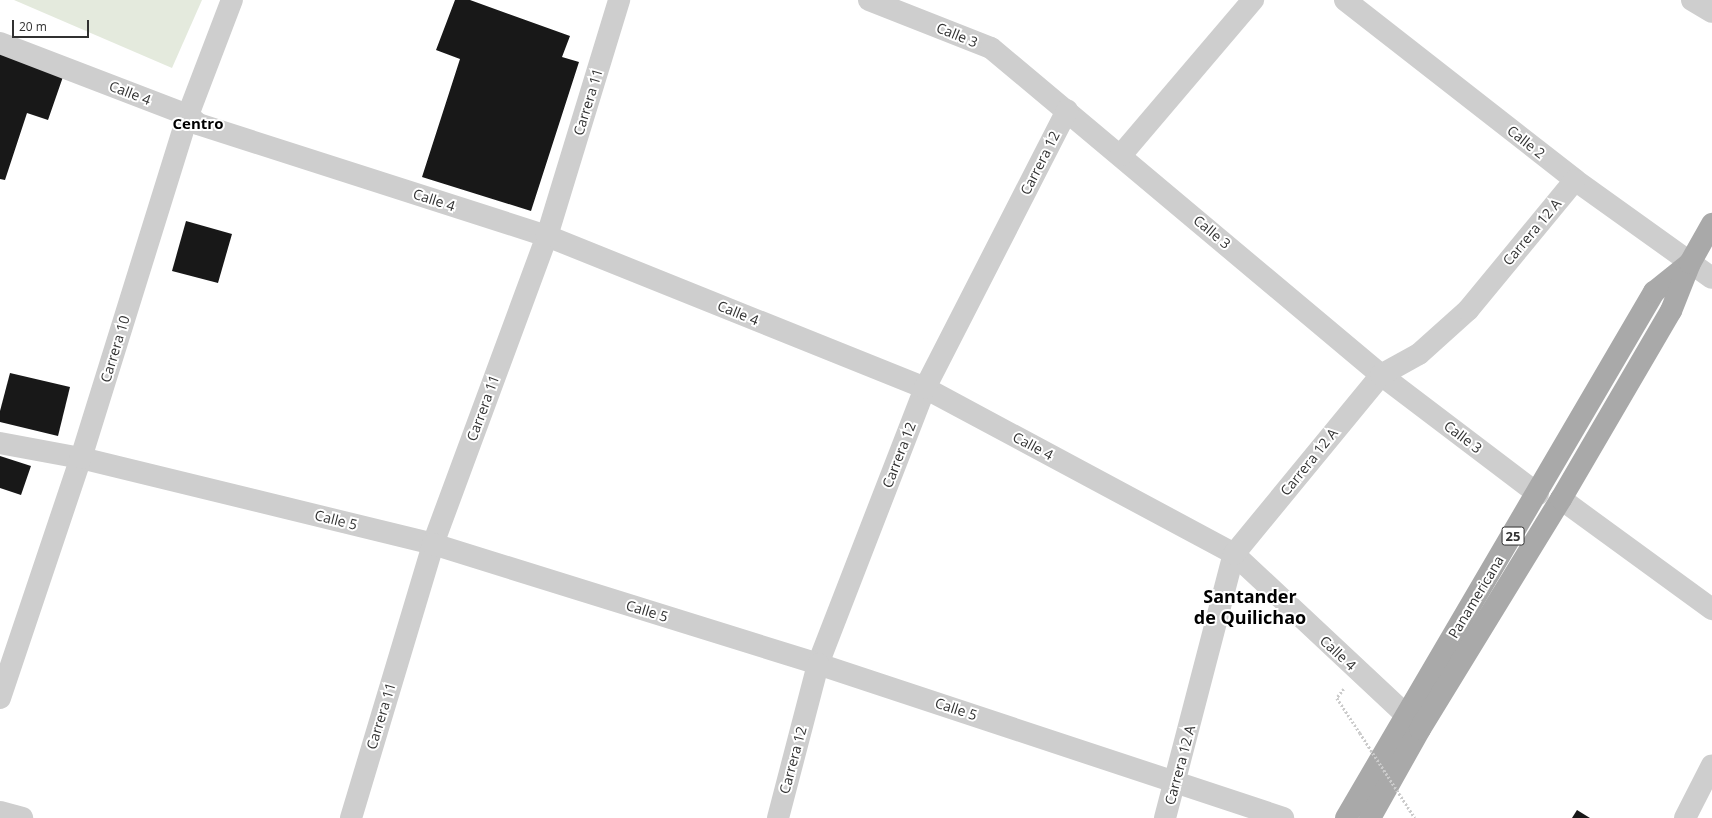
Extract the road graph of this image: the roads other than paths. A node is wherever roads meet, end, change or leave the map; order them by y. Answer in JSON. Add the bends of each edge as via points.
{"nodes":[{"id":1,"x":232,"y":0,"type":"edge"},
{"id":2,"x":619,"y":0,"type":"edge"},
{"id":3,"x":869,"y":0,"type":"edge"},
{"id":4,"x":1253,"y":0,"type":"edge"},
{"id":5,"x":1345,"y":0,"type":"edge"},
{"id":6,"x":1692,"y":0,"type":"edge"},
{"id":7,"x":1712,"y":12,"type":"edge"},
{"id":8,"x":0,"y":43,"type":"edge"},
{"id":9,"x":1067,"y":110,"type":"junction"},
{"id":10,"x":188,"y":116,"type":"junction"},
{"id":11,"x":1121,"y":155,"type":"junction"},
{"id":12,"x":1575,"y":180,"type":"junction"},
{"id":13,"x":1712,"y":224,"type":"edge"},
{"id":14,"x":547,"y":236,"type":"junction"},
{"id":15,"x":1690,"y":263,"type":"junction"},
{"id":16,"x":1712,"y":278,"type":"edge"},
{"id":17,"x":1381,"y":375,"type":"junction"},
{"id":18,"x":925,"y":388,"type":"junction"},
{"id":19,"x":0,"y":444,"type":"edge"},
{"id":20,"x":81,"y":458,"type":"junction"},
{"id":21,"x":1538,"y":494,"type":"junction"},
{"id":22,"x":1561,"y":499,"type":"junction"},
{"id":23,"x":433,"y":544,"type":"junction"},
{"id":24,"x":1234,"y":554,"type":"junction"},
{"id":25,"x":1712,"y":609,"type":"edge"},
{"id":26,"x":818,"y":664,"type":"junction"},
{"id":27,"x":0,"y":698,"type":"edge"},
{"id":28,"x":1405,"y":714,"type":"junction"},
{"id":29,"x":1712,"y":765,"type":"edge"},
{"id":30,"x":1176,"y":782,"type":"junction"},
{"id":31,"x":0,"y":812,"type":"edge"},
{"id":32,"x":22,"y":818,"type":"edge"},
{"id":33,"x":351,"y":818,"type":"edge"},
{"id":34,"x":778,"y":818,"type":"edge"},
{"id":35,"x":1165,"y":818,"type":"edge"},
{"id":36,"x":1283,"y":818,"type":"edge"},
{"id":37,"x":1346,"y":818,"type":"edge"},
{"id":38,"x":1370,"y":818,"type":"edge"},
{"id":39,"x":1685,"y":818,"type":"edge"}],
"edges":[{"from":1,"to":10,"type":"street","name":"Carrera 10"},
{"from":2,"to":14,"type":"street","name":"Carrera 11"},
{"from":3,"to":9,"type":"street","name":"Calle 3","via":[[991,48]]},
{"from":4,"to":11,"type":"street"},
{"from":5,"to":12,"type":"street","name":"Calle 2"},
{"from":6,"to":7,"type":"street"},
{"from":8,"to":10,"type":"street","name":"Calle 4"},
{"from":9,"to":11,"type":"street","name":"Calle 3"},
{"from":9,"to":18,"type":"street","name":"Carrera 12"},
{"from":10,"to":14,"type":"street","name":"Calle 4","via":[[198,124]]},
{"from":10,"to":20,"type":"street","name":"Carrera 10"},
{"from":11,"to":17,"type":"street","name":"Calle 3"},
{"from":12,"to":15,"type":"street","name":"Calle 2"},
{"from":12,"to":17,"type":"street","name":"Carrera 12 A","via":[[1468,310],[1419,354]]},
{"from":13,"to":15,"type":"main road","name":"Panamericana","number":"25"},
{"from":14,"to":18,"type":"street","name":"Calle 4"},
{"from":14,"to":23,"type":"street","name":"Carrera 11"},
{"from":15,"to":16,"type":"street","name":"Calle 2"},
{"from":15,"to":21,"type":"main road","name":"Panamericana","number":"25","via":[[1654,292]]},
{"from":15,"to":22,"type":"main road","name":"Panamericana","number":"25","via":[[1671,311]]},
{"from":17,"to":21,"type":"street","name":"Calle 3"},
{"from":17,"to":24,"type":"street","name":"Carrera 12 A"},
{"from":18,"to":24,"type":"street","name":"Calle 4"},
{"from":18,"to":26,"type":"street","name":"Carrera 12"},
{"from":19,"to":20,"type":"street","name":"Calle 5"},
{"from":20,"to":23,"type":"street","name":"Calle 5"},
{"from":20,"to":27,"type":"street","name":"Carrera 10"},
{"from":21,"to":28,"type":"main road","name":"Panamericana","number":"25"},
{"from":22,"to":25,"type":"street"},
{"from":22,"to":38,"type":"main road","name":"Panamericana","number":"25","via":[[1420,729]]},
{"from":23,"to":26,"type":"street","name":"Calle 5"},
{"from":23,"to":33,"type":"street","name":"Carrera 11"},
{"from":24,"to":28,"type":"street","name":"Calle 4"},
{"from":24,"to":30,"type":"street","name":"Carrera 12 A"},
{"from":26,"to":30,"type":"street","name":"Calle 5"},
{"from":26,"to":34,"type":"street","name":"Carrera 12"},
{"from":28,"to":37,"type":"main road","name":"Panamericana","number":"25"},
{"from":29,"to":39,"type":"street"},
{"from":30,"to":35,"type":"street","name":"Carrera 12 A"},
{"from":30,"to":36,"type":"street","name":"Calle 5"},
{"from":31,"to":32,"type":"street"}]}
